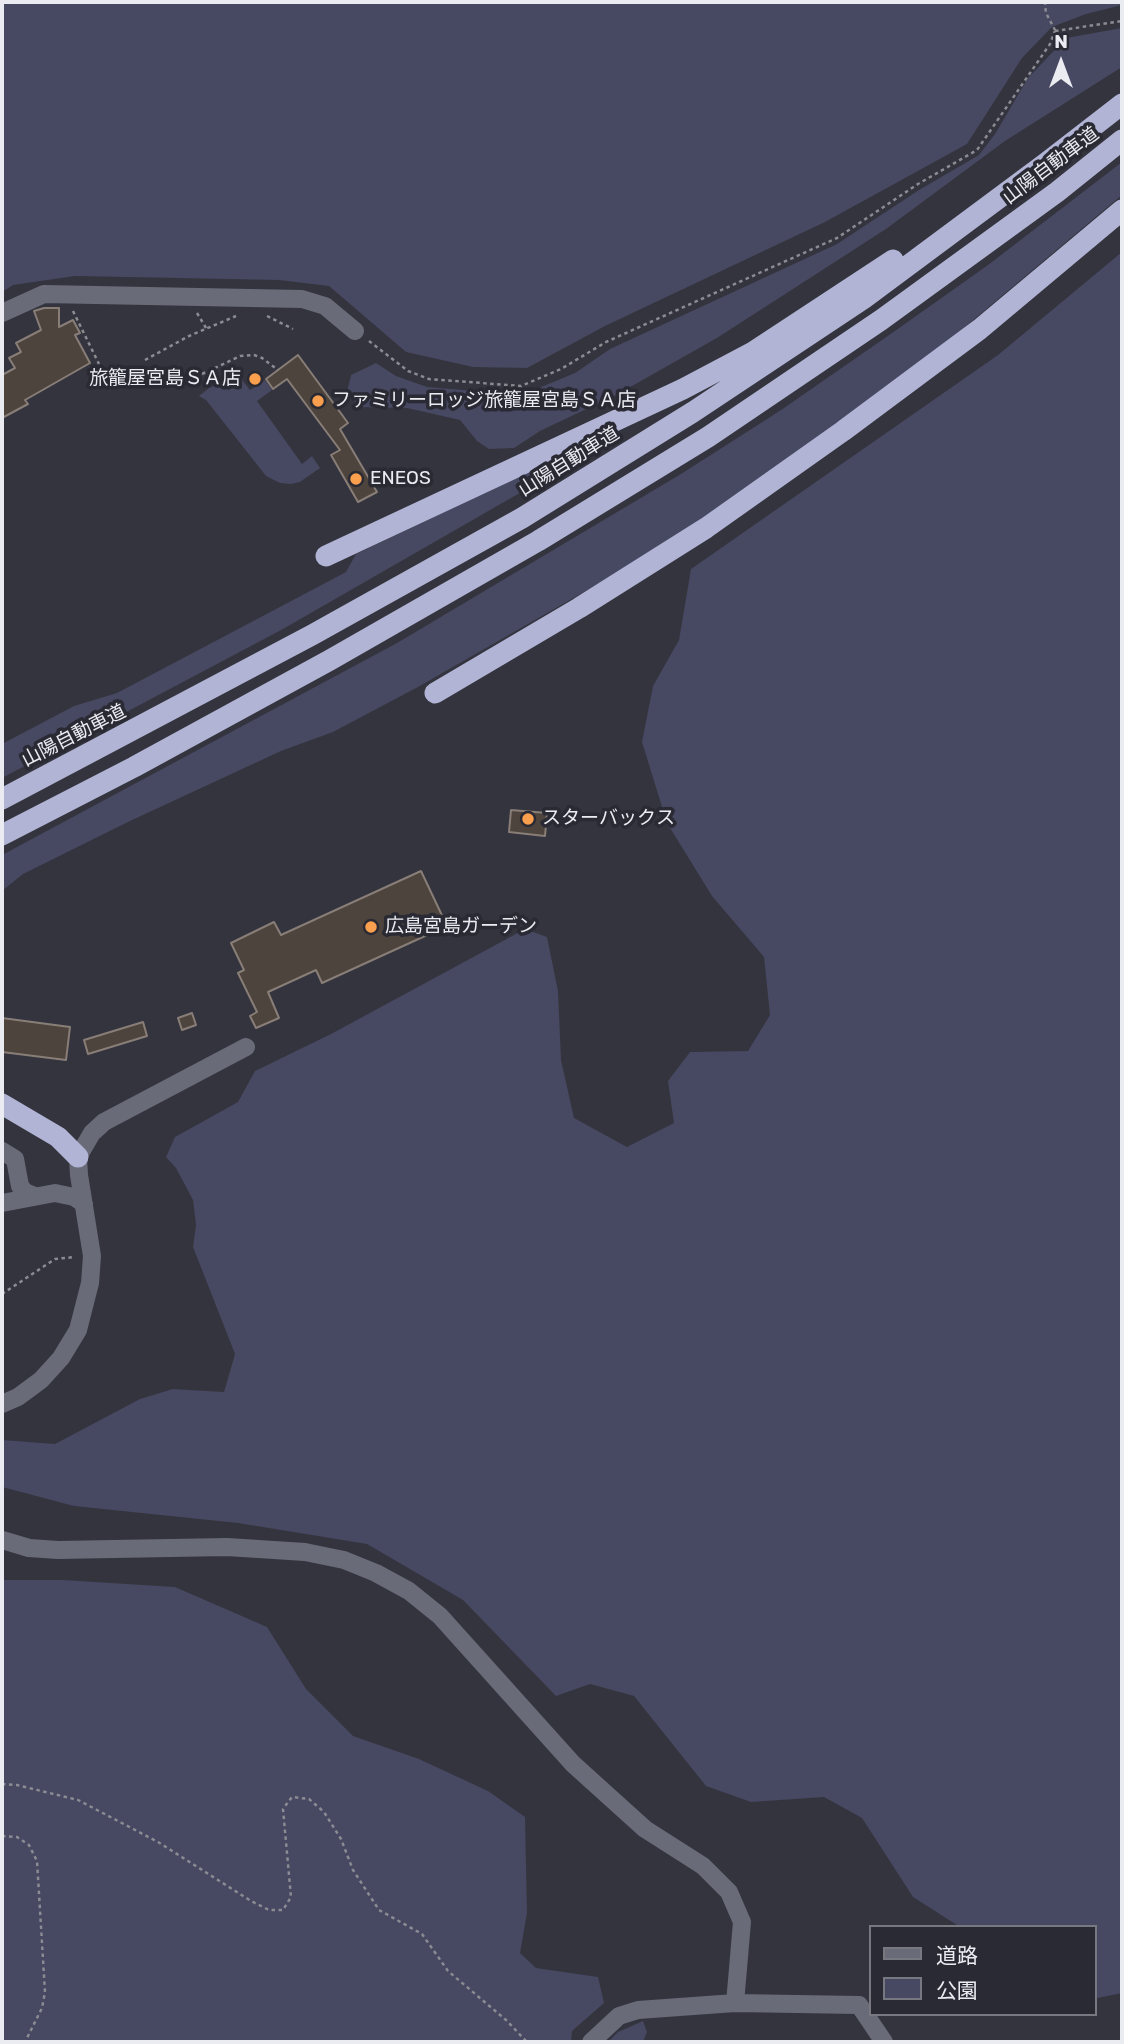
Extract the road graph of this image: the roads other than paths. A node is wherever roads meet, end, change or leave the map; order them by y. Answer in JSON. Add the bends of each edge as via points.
{"nodes":[{"id":1,"x":1122,"y":104,"type":"edge"},
{"id":2,"x":1122,"y":140,"type":"edge"},
{"id":3,"x":1046,"y":163,"type":"junction"},
{"id":4,"x":1122,"y":210,"type":"edge"},
{"id":5,"x":2,"y":313,"type":"edge"},
{"id":6,"x":355,"y":331,"type":"road end"},
{"id":7,"x":326,"y":556,"type":"dead end"},
{"id":8,"x":435,"y":693,"type":"dead end"},
{"id":9,"x":2,"y":800,"type":"edge"},
{"id":10,"x":2,"y":835,"type":"edge"},
{"id":11,"x":246,"y":1046,"type":"dead end"},
{"id":12,"x":2,"y":1104,"type":"edge"},
{"id":13,"x":2,"y":1113,"type":"edge"},
{"id":14,"x":2,"y":1151,"type":"edge"},
{"id":15,"x":78,"y":1157,"type":"junction"},
{"id":16,"x":35,"y":1196,"type":"junction"},
{"id":17,"x":2,"y":1203,"type":"edge"},
{"id":18,"x":84,"y":1204,"type":"junction"},
{"id":19,"x":2,"y":1404,"type":"edge"},
{"id":20,"x":2,"y":1540,"type":"edge"},
{"id":21,"x":735,"y":2003,"type":"junction"},
{"id":22,"x":591,"y":2042,"type":"edge"},
{"id":23,"x":884,"y":2042,"type":"edge"}],
"edges":[{"from":1,"to":3,"type":"highway","name":"山陽自動車道"},
{"from":2,"to":10,"type":"highway","name":"山陽自動車道","via":[[881,320],[708,437],[330,660]]},
{"from":3,"to":7,"type":"highway","via":[[729,364]]},
{"from":3,"to":9,"type":"highway","name":"山陽自動車道","via":[[863,299],[533,511]]},
{"from":4,"to":8,"type":"highway","via":[[980,329],[706,528]]},
{"from":5,"to":6,"type":"street","via":[[44,294],[302,299],[325,306]]},
{"from":11,"to":15,"type":"street","via":[[104,1122]]},
{"from":12,"to":15,"type":"highway","via":[[58,1137]]},
{"from":13,"to":15,"type":"highway"},
{"from":14,"to":16,"type":"street","via":[[15,1159],[20,1186]]},
{"from":15,"to":18,"type":"street"},
{"from":16,"to":17,"type":"street"},
{"from":16,"to":18,"type":"street","via":[[65,1193]]},
{"from":18,"to":19,"type":"street","via":[[92,1256],[78,1330],[41,1380]]},
{"from":20,"to":21,"type":"street","via":[[58,1550],[228,1547],[305,1552],[344,1560],[409,1591],[440,1616],[573,1765],[645,1829],[703,1866],[729,1892],[743,1922]]},
{"from":21,"to":22,"type":"street","via":[[638,2010],[619,2016]]},
{"from":21,"to":23,"type":"street","via":[[859,2005]]}]}
